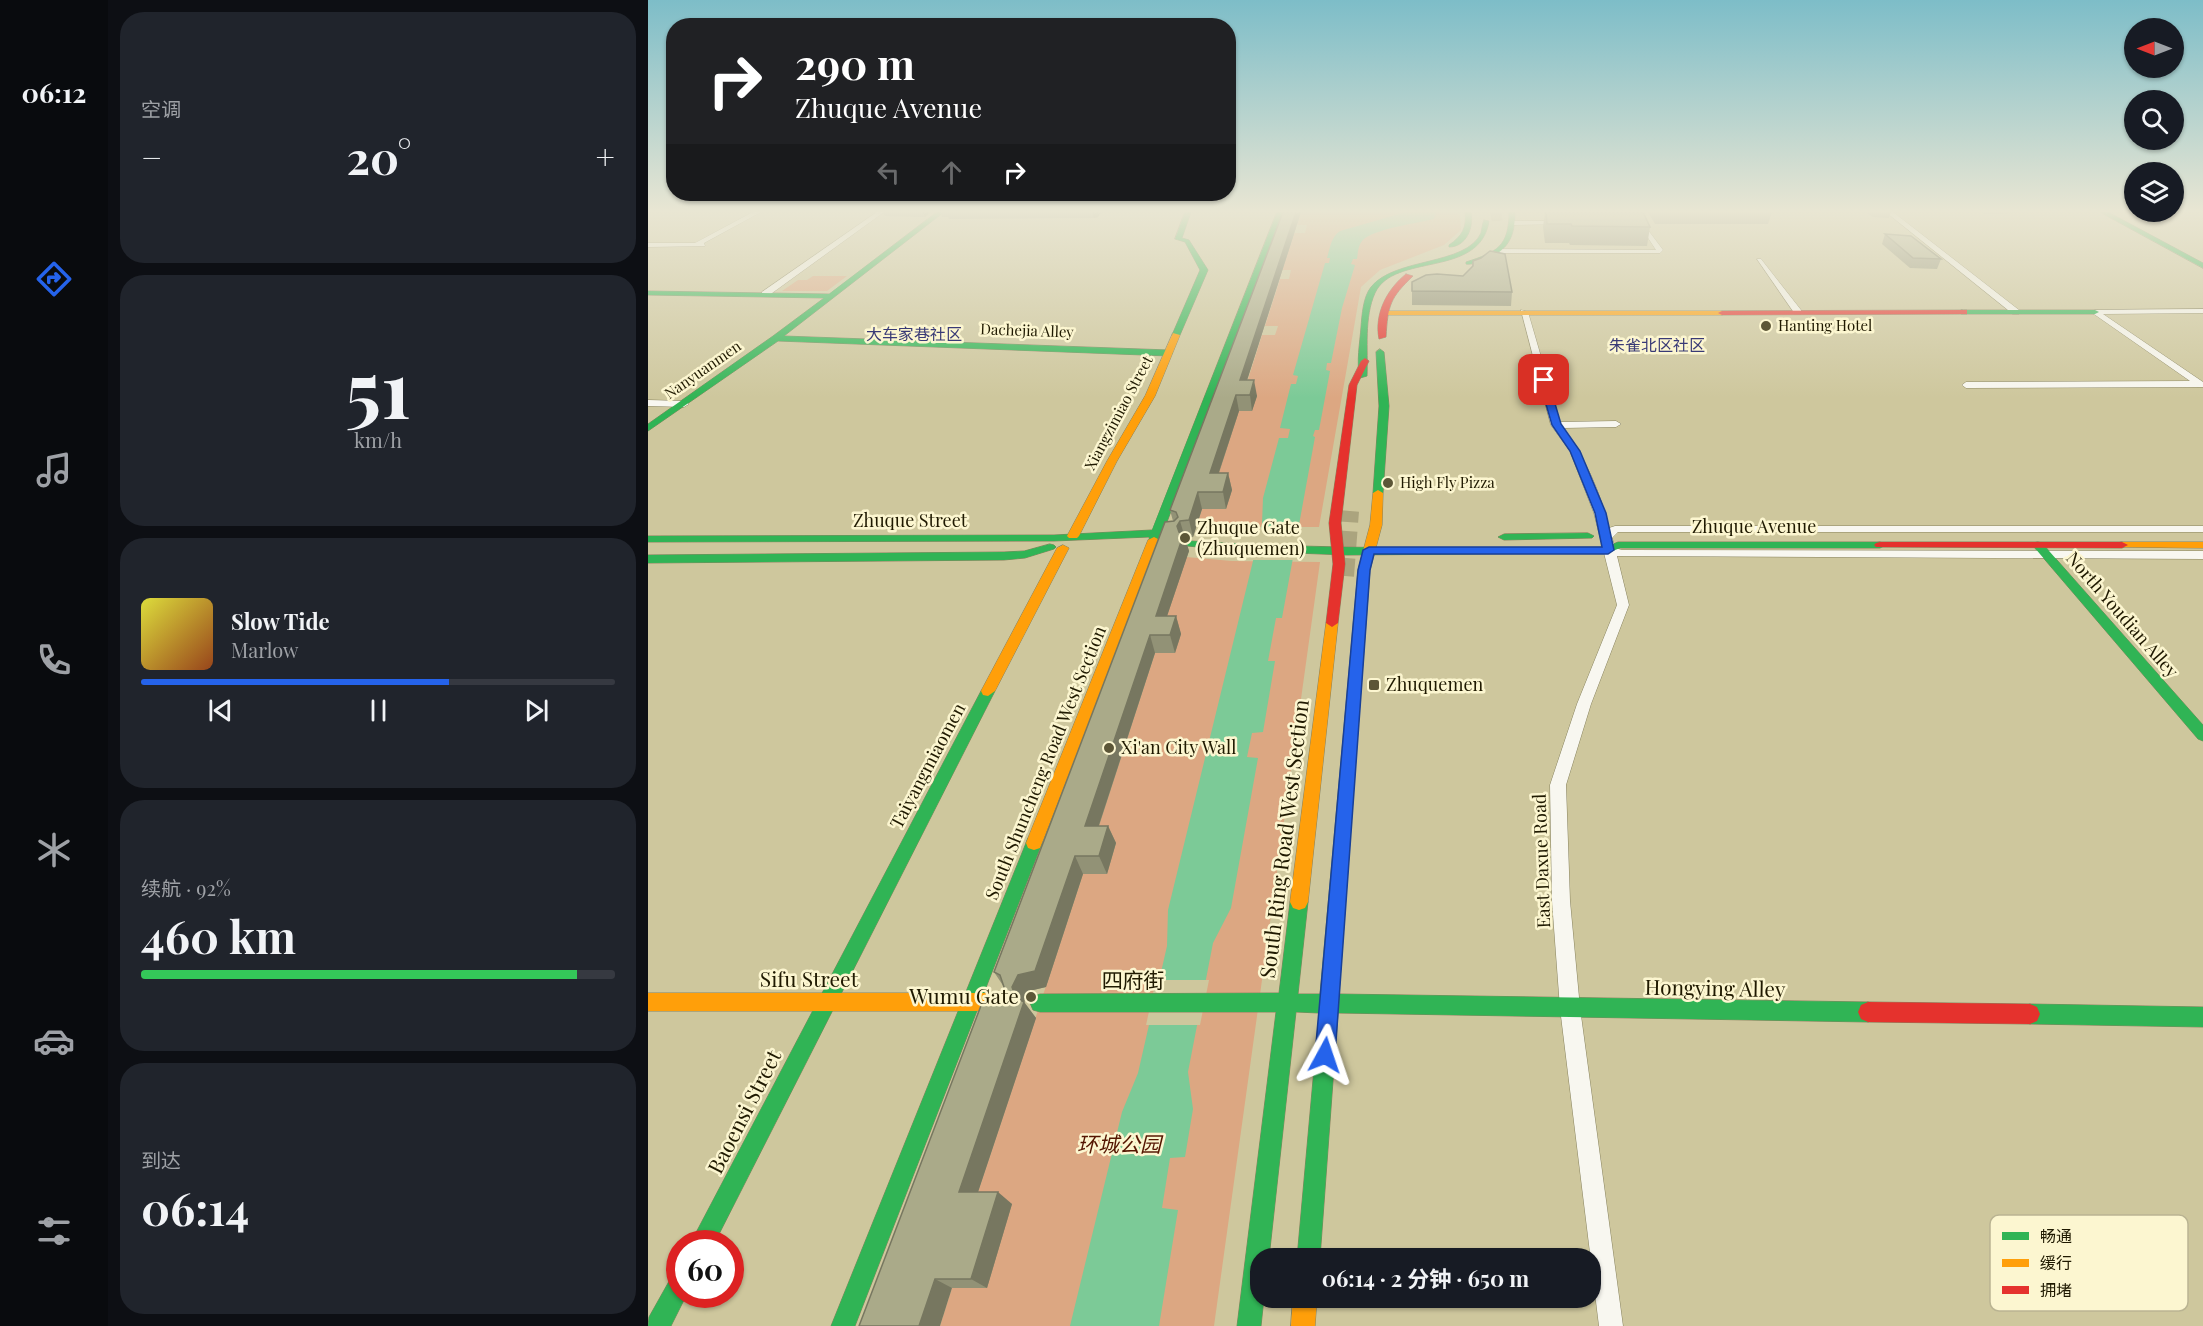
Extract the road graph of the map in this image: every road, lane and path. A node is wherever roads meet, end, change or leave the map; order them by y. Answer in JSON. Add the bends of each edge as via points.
{"nodes":[{"id":1,"x":793,"y":274,"type":"edge"},
{"id":2,"x":861,"y":274,"type":"edge"},
{"id":3,"x":1202,"y":274,"type":"edge"},
{"id":4,"x":1256,"y":274,"type":"edge"},
{"id":5,"x":1395,"y":274,"type":"edge"},
{"id":6,"x":1407,"y":274,"type":"edge"},
{"id":7,"x":1422,"y":274,"type":"edge"},
{"id":8,"x":1770,"y":274,"type":"edge"},
{"id":9,"x":1968,"y":274,"type":"edge"},
{"id":10,"x":1388,"y":282,"type":"junction"},
{"id":11,"x":648,"y":293,"type":"edge"},
{"id":12,"x":765,"y":294,"type":"junction"},
{"id":13,"x":832,"y":296,"type":"junction"},
{"id":14,"x":2203,"y":311,"type":"edge"},
{"id":15,"x":1524,"y":312,"type":"junction"},
{"id":16,"x":1798,"y":312,"type":"junction"},
{"id":17,"x":2016,"y":312,"type":"junction"},
{"id":18,"x":2095,"y":312,"type":"junction"},
{"id":19,"x":1384,"y":313,"type":"junction"},
{"id":20,"x":776,"y":338,"type":"junction"},
{"id":21,"x":1380,"y":352,"type":"junction"},
{"id":22,"x":1169,"y":353,"type":"junction"},
{"id":23,"x":1365,"y":361,"type":"junction"},
{"id":24,"x":1966,"y":385,"type":"dead end"},
{"id":25,"x":2202,"y":385,"type":"edge"},
{"id":26,"x":648,"y":403,"type":"edge"},
{"id":27,"x":684,"y":404,"type":"junction"},
{"id":28,"x":1616,"y":424,"type":"dead end"},
{"id":29,"x":1557,"y":425,"type":"junction"},
{"id":30,"x":649,"y":427,"type":"edge"},
{"id":31,"x":1350,"y":511,"type":"tunnel mouth"},
{"id":32,"x":1365,"y":512,"type":"tunnel mouth"},
{"id":33,"x":2203,"y":529,"type":"edge"},
{"id":34,"x":648,"y":532,"type":"edge"},
{"id":35,"x":1073,"y":536,"type":"junction"},
{"id":36,"x":2203,"y":537,"type":"edge"},
{"id":37,"x":648,"y":538,"type":"edge"},
{"id":38,"x":1170,"y":538,"type":"edge"},
{"id":39,"x":1193,"y":538,"type":"dead end"},
{"id":40,"x":1155,"y":539,"type":"junction"},
{"id":41,"x":1607,"y":543,"type":"junction"},
{"id":42,"x":1055,"y":544,"type":"junction"},
{"id":43,"x":1336,"y":544,"type":"junction"},
{"id":44,"x":1371,"y":544,"type":"junction"},
{"id":45,"x":2203,"y":545,"type":"edge"},
{"id":46,"x":648,"y":548,"type":"edge"},
{"id":47,"x":2042,"y":550,"type":"junction"},
{"id":48,"x":2203,"y":555,"type":"edge"},
{"id":49,"x":648,"y":559,"type":"edge"},
{"id":50,"x":2203,"y":735,"type":"edge"},
{"id":51,"x":826,"y":1000,"type":"junction"},
{"id":52,"x":648,"y":1002,"type":"edge"},
{"id":53,"x":971,"y":1002,"type":"junction"},
{"id":54,"x":1000,"y":1002,"type":"edge"},
{"id":55,"x":1227,"y":1002,"type":"joint"},
{"id":56,"x":1040,"y":1003,"type":"dead end"},
{"id":57,"x":1286,"y":1004,"type":"junction"},
{"id":58,"x":1329,"y":1004,"type":"junction"},
{"id":59,"x":1570,"y":1008,"type":"junction"},
{"id":60,"x":2203,"y":1017,"type":"edge"},
{"id":61,"x":707,"y":1230,"type":"edge"},
{"id":62,"x":1310,"y":1248,"type":"edge"},
{"id":63,"x":667,"y":1308,"type":"edge"},
{"id":64,"x":1304,"y":1308,"type":"edge"},
{"id":65,"x":658,"y":1326,"type":"edge"},
{"id":66,"x":843,"y":1326,"type":"edge"},
{"id":67,"x":1249,"y":1326,"type":"edge"},
{"id":68,"x":1303,"y":1326,"type":"edge"},
{"id":69,"x":1611,"y":1326,"type":"edge"}],
"edges":[{"from":1,"to":12,"type":"street"},
{"from":2,"to":13,"type":"street","name":"Nanyuanmen"},
{"from":3,"to":22,"type":"street","name":"Xiangzimiao Street"},
{"from":4,"to":40,"type":"street","name":"South Shuncheng Road West Section"},
{"from":5,"to":10,"type":"street"},
{"from":6,"to":10,"type":"street"},
{"from":7,"to":10,"type":"street"},
{"from":8,"to":16,"type":"street"},
{"from":9,"to":17,"type":"street"},
{"from":10,"to":19,"type":"street"},
{"from":10,"to":23,"type":"street","name":"South Ring Road West Section","via":[[1375,286],[1370,300]]},
{"from":11,"to":12,"type":"street"},
{"from":12,"to":13,"type":"street"},
{"from":13,"to":20,"type":"street","name":"Nanyuanmen"},
{"from":14,"to":18,"type":"street"},
{"from":15,"to":16,"type":"street"},
{"from":15,"to":19,"type":"street"},
{"from":15,"to":29,"type":"street","name":"East Daxue Road"},
{"from":16,"to":17,"type":"street"},
{"from":17,"to":18,"type":"street"},
{"from":18,"to":25,"type":"street"},
{"from":19,"to":21,"type":"street"},
{"from":20,"to":22,"type":"street","name":"Dachejia Alley"},
{"from":20,"to":27,"type":"street","name":"Nanyuanmen"},
{"from":21,"to":32,"type":"street"},
{"from":21,"to":44,"type":"street","via":[[1384,405],[1376,525]]},
{"from":22,"to":35,"type":"street","name":"Xiangzimiao Street","via":[[1150,396]]},
{"from":23,"to":31,"type":"street","name":"South Ring Road West Section"},
{"from":23,"to":43,"type":"street","name":"South Ring Road West Section","via":[[1353,385],[1335,523]]},
{"from":24,"to":25,"type":"street"},
{"from":26,"to":27,"type":"street"},
{"from":27,"to":30,"type":"street","name":"Nanyuanmen"},
{"from":28,"to":29,"type":"street"},
{"from":29,"to":41,"type":"street","name":"East Daxue Road","via":[[1575,451],[1600,513]]},
{"from":33,"to":41,"type":"street","via":[[1615,529]]},
{"from":34,"to":42,"type":"street","via":[[1046,532]]},
{"from":35,"to":40,"type":"street","name":"Zhuque Street"},
{"from":35,"to":42,"type":"street","name":"Zhuque Street"},
{"from":36,"to":41,"type":"street","name":"Zhuque Avenue"},
{"from":37,"to":42,"type":"street","name":"Zhuque Street"},
{"from":38,"to":40,"type":"street","name":"Zhuque Street"},
{"from":39,"to":43,"type":"street","name":"Zhuque Avenue","via":[[1238,543]]},
{"from":40,"to":42,"type":"street","name":"Zhuque Street"},
{"from":40,"to":53,"type":"street","name":"South Shuncheng Road West Section"},
{"from":41,"to":44,"type":"street","name":"Zhuque Avenue"},
{"from":41,"to":47,"type":"street","name":"Zhuque Avenue"},
{"from":41,"to":59,"type":"street","name":"East Daxue Road","via":[[1623,604],[1558,785],[1561,901]]},
{"from":42,"to":46,"type":"street","name":"Zhuque Street"},
{"from":42,"to":49,"type":"street","via":[[1004,556]]},
{"from":42,"to":51,"type":"street","name":"Taiyangmiaomen"},
{"from":43,"to":44,"type":"street","name":"Zhuque Avenue"},
{"from":43,"to":57,"type":"street","name":"South Ring Road West Section","via":[[1339,564]]},
{"from":44,"to":58,"type":"street","via":[[1364,570]]},
{"from":45,"to":47,"type":"street","name":"Zhuque Avenue"},
{"from":47,"to":48,"type":"street"},
{"from":47,"to":50,"type":"street","name":"North Youdian Alley"},
{"from":51,"to":52,"type":"street","name":"Sifu Street"},
{"from":51,"to":53,"type":"street","name":"Sifu Street"},
{"from":51,"to":61,"type":"street","name":"Baoensi Street"},
{"from":53,"to":54,"type":"street"},
{"from":53,"to":66,"type":"street","name":"South Shuncheng Road West Section"},
{"from":55,"to":56,"type":"street","name":"四府街"},
{"from":55,"to":57,"type":"street","name":"Hongying Alley"},
{"from":57,"to":58,"type":"street","name":"Hongying Alley"},
{"from":57,"to":67,"type":"street","name":"South Ring Road West Section"},
{"from":58,"to":59,"type":"street","name":"Hongying Alley"},
{"from":58,"to":62,"type":"street"},
{"from":59,"to":60,"type":"street","name":"Hongying Alley"},
{"from":59,"to":69,"type":"street","name":"East Daxue Road"},
{"from":63,"to":65,"type":"street"},
{"from":64,"to":68,"type":"street"}]}
